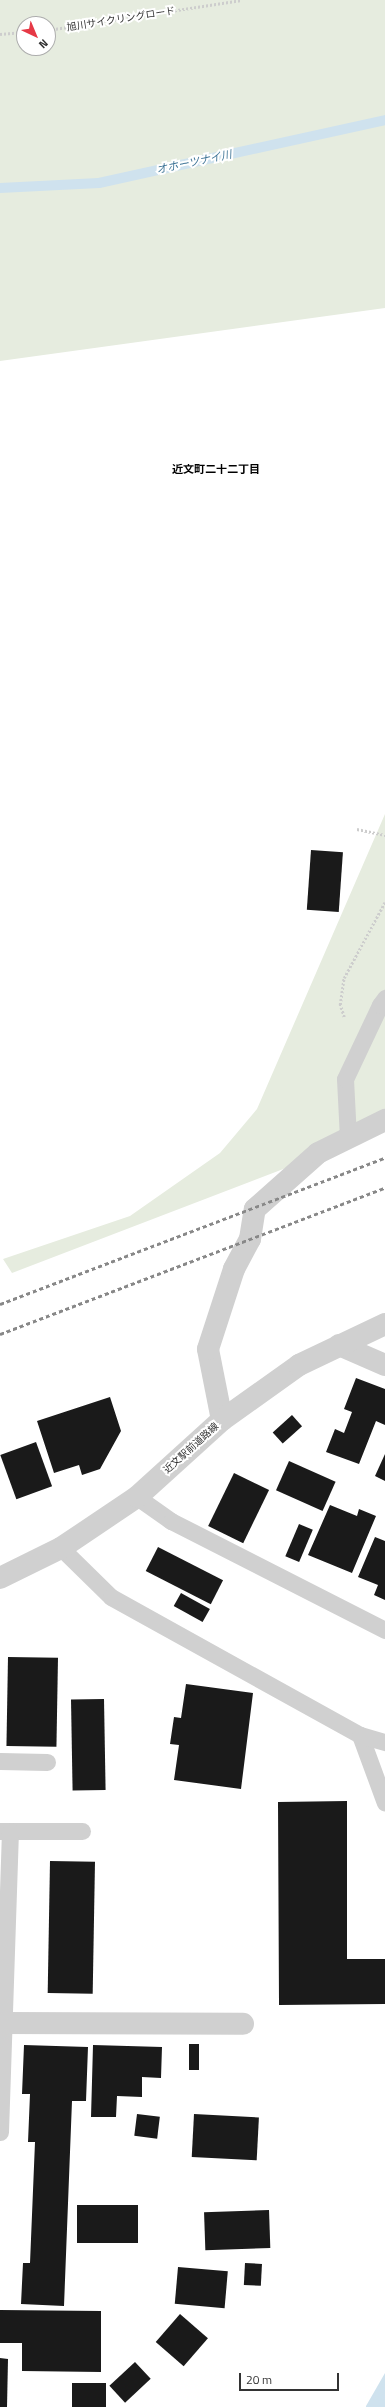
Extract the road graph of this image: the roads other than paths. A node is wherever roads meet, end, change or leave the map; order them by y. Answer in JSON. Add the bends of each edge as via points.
{"nodes":[{"id":1,"x":385,"y":998,"type":"edge"},
{"id":2,"x":385,"y":1120,"type":"edge"},
{"id":3,"x":348,"y":1138,"type":"junction"},
{"id":4,"x":385,"y":1324,"type":"edge"},
{"id":5,"x":339,"y":1345,"type":"junction"},
{"id":6,"x":385,"y":1365,"type":"edge"},
{"id":7,"x":222,"y":1420,"type":"junction"},
{"id":8,"x":137,"y":1497,"type":"junction"},
{"id":9,"x":61,"y":1548,"type":"junction"},
{"id":10,"x":0,"y":1578,"type":"edge"},
{"id":11,"x":385,"y":1630,"type":"edge"},
{"id":12,"x":360,"y":1735,"type":"junction"},
{"id":13,"x":385,"y":1742,"type":"edge"},
{"id":14,"x":0,"y":1761,"type":"edge"},
{"id":15,"x":47,"y":1762,"type":"dead end"},
{"id":16,"x":385,"y":1803,"type":"edge"},
{"id":17,"x":5,"y":1831,"type":"edge"},
{"id":18,"x":82,"y":1831,"type":"dead end"},
{"id":19,"x":1,"y":2023,"type":"edge"},
{"id":20,"x":243,"y":2024,"type":"dead end"},
{"id":21,"x":0,"y":2132,"type":"edge"}],
"edges":[{"from":1,"to":3,"type":"lane","via":[[345,1078]]},
{"from":2,"to":3,"type":"street"},
{"from":3,"to":7,"type":"street","via":[[318,1153],[255,1209],[250,1239],[234,1269],[208,1349]]},
{"from":4,"to":5,"type":"street","name":"近文駅前道路線"},
{"from":5,"to":6,"type":"street"},
{"from":5,"to":7,"type":"street","name":"近文駅前道路線","via":[[299,1365]]},
{"from":7,"to":8,"type":"street","name":"近文駅前道路線"},
{"from":8,"to":9,"type":"street","name":"近文駅前道路線"},
{"from":8,"to":11,"type":"lane","via":[[171,1521]]},
{"from":9,"to":10,"type":"street","name":"近文駅前道路線"},
{"from":9,"to":12,"type":"lane","via":[[111,1597]]},
{"from":12,"to":13,"type":"lane"},
{"from":12,"to":16,"type":"lane"},
{"from":14,"to":15,"type":"lane"},
{"from":17,"to":18,"type":"lane"},
{"from":17,"to":19,"type":"lane"},
{"from":19,"to":20,"type":"street"},
{"from":19,"to":21,"type":"lane"}]}
